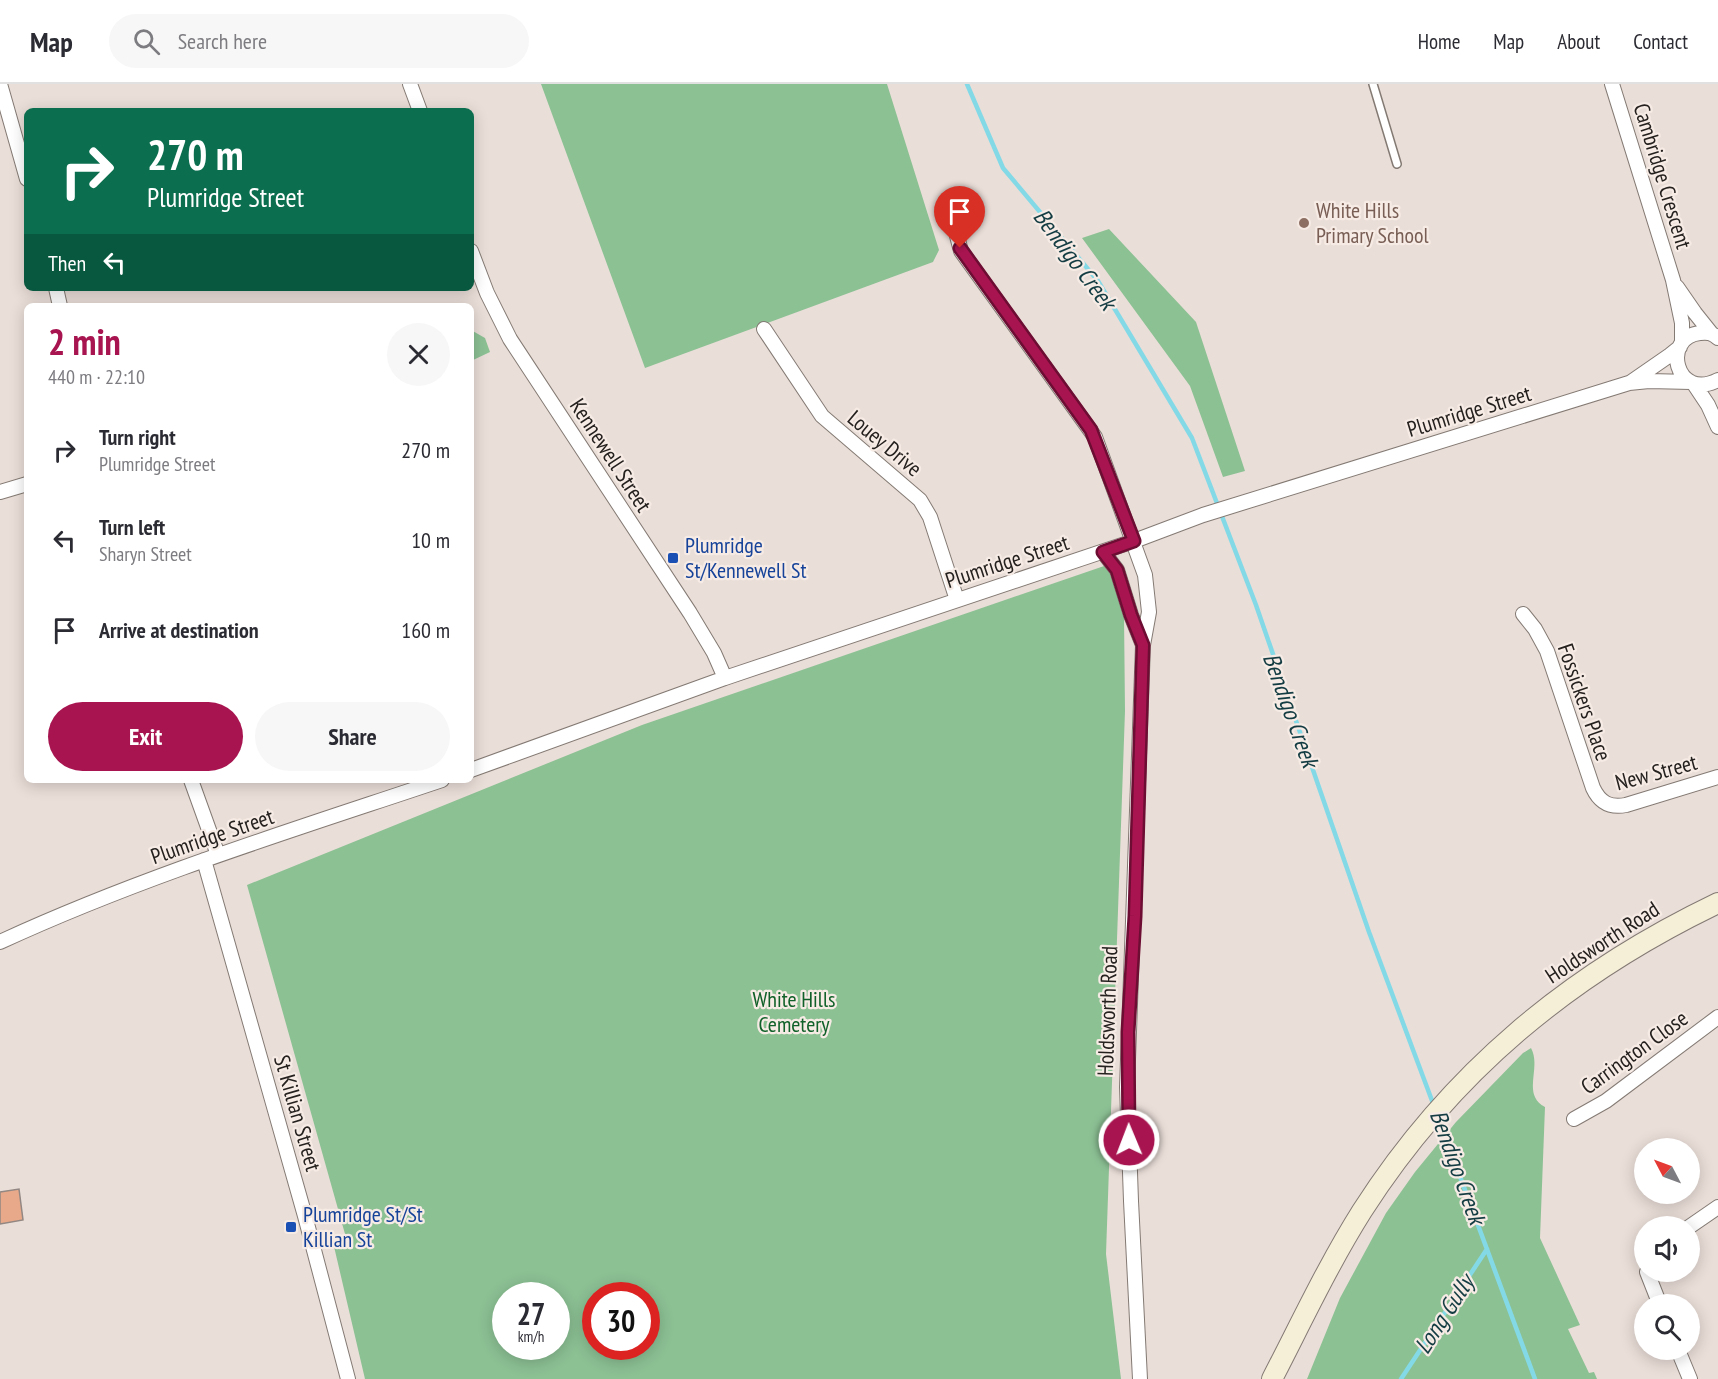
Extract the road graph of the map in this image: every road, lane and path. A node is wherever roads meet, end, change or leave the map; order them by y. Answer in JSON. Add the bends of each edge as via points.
{"nodes":[{"id":1,"x":0,"y":84,"type":"edge"},
{"id":2,"x":410,"y":84,"type":"edge"},
{"id":3,"x":1373,"y":84,"type":"edge"},
{"id":4,"x":1612,"y":84,"type":"edge"},
{"id":5,"x":419,"y":108,"type":"edge"},
{"id":6,"x":5,"y":120,"type":"edge"},
{"id":7,"x":1397,"y":164,"type":"dead end"},
{"id":8,"x":24,"y":172,"type":"edge"},
{"id":9,"x":957,"y":236,"type":"dead end"},
{"id":10,"x":474,"y":259,"type":"edge"},
{"id":11,"x":1673,"y":280,"type":"junction"},
{"id":12,"x":764,"y":330,"type":"dead end"},
{"id":13,"x":1715,"y":335,"type":"edge"},
{"id":14,"x":1681,"y":345,"type":"junction"},
{"id":15,"x":1718,"y":380,"type":"edge"},
{"id":16,"x":1629,"y":383,"type":"junction"},
{"id":17,"x":1693,"y":383,"type":"junction"},
{"id":18,"x":1718,"y":427,"type":"edge"},
{"id":19,"x":24,"y":485,"type":"edge"},
{"id":20,"x":0,"y":492,"type":"edge"},
{"id":21,"x":1134,"y":541,"type":"junction"},
{"id":22,"x":1103,"y":552,"type":"junction"},
{"id":23,"x":957,"y":600,"type":"junction"},
{"id":24,"x":1523,"y":614,"type":"dead end"},
{"id":25,"x":1143,"y":645,"type":"junction"},
{"id":26,"x":725,"y":678,"type":"junction"},
{"id":27,"x":474,"y":769,"type":"edge"},
{"id":28,"x":1718,"y":777,"type":"edge"},
{"id":29,"x":192,"y":783,"type":"edge"},
{"id":30,"x":433,"y":783,"type":"edge"},
{"id":31,"x":1605,"y":804,"type":"joint"},
{"id":32,"x":218,"y":855,"type":"junction"},
{"id":33,"x":204,"y":860,"type":"junction"},
{"id":34,"x":1718,"y":903,"type":"edge"},
{"id":35,"x":0,"y":942,"type":"edge"},
{"id":36,"x":1718,"y":1017,"type":"edge"},
{"id":37,"x":1574,"y":1119,"type":"dead end"},
{"id":38,"x":1718,"y":1207,"type":"edge"},
{"id":39,"x":1700,"y":1219,"type":"edge"},
{"id":40,"x":1304,"y":1317,"type":"junction"},
{"id":41,"x":1682,"y":1360,"type":"edge"},
{"id":42,"x":348,"y":1379,"type":"edge"},
{"id":43,"x":1140,"y":1379,"type":"edge"},
{"id":44,"x":1272,"y":1379,"type":"edge"},
{"id":45,"x":1281,"y":1379,"type":"edge"},
{"id":46,"x":1690,"y":1379,"type":"edge"}],
"edges":[{"from":1,"to":6,"type":"street"},
{"from":2,"to":5,"type":"street"},
{"from":3,"to":7,"type":"lane"},
{"from":4,"to":11,"type":"street","name":"Cambridge Crescent"},
{"from":6,"to":8,"type":"street"},
{"from":9,"to":21,"type":"street","name":"Holdsworth Road","via":[[961,251],[1091,430]]},
{"from":10,"to":26,"type":"street","name":"Kennewell Street","via":[[510,339],[690,613]]},
{"from":11,"to":13,"type":"street","name":"Cambridge Crescent","via":[[1695,314]]},
{"from":11,"to":14,"type":"street","name":"Cambridge Crescent","via":[[1682,323]]},
{"from":12,"to":23,"type":"street","name":"Louey Drive","via":[[822,416],[920,500],[930,518]]},
{"from":13,"to":14,"type":"street","name":"Plumridge Street","via":[[1695,334]]},
{"from":14,"to":16,"type":"street","name":"Plumridge Street"},
{"from":14,"to":17,"type":"street","name":"Cambridge Crescent","via":[[1678,367]]},
{"from":15,"to":17,"type":"street","name":"Plumridge Street","via":[[1710,384]]},
{"from":16,"to":17,"type":"street","name":"Plumridge Street"},
{"from":16,"to":21,"type":"street","name":"Plumridge Street","via":[[1203,514]]},
{"from":17,"to":18,"type":"street"},
{"from":19,"to":20,"type":"street"},
{"from":21,"to":22,"type":"street","name":"Plumridge Street"},
{"from":21,"to":25,"type":"street","name":"Holdsworth Road","via":[[1149,595]]},
{"from":22,"to":23,"type":"street","name":"Plumridge Street"},
{"from":22,"to":25,"type":"street","name":"Holdsworth Road","via":[[1117,570]]},
{"from":23,"to":26,"type":"street","name":"Plumridge Street"},
{"from":24,"to":31,"type":"street","name":"Fossickers Place","via":[[1547,651],[1593,788]]},
{"from":25,"to":43,"type":"street","name":"Holdsworth Road","via":[[1128,1087]]},
{"from":26,"to":27,"type":"street","name":"Plumridge Street"},
{"from":28,"to":31,"type":"street","name":"New Street","via":[[1618,807]]},
{"from":29,"to":32,"type":"street"},
{"from":30,"to":32,"type":"street","name":"Plumridge Street"},
{"from":32,"to":33,"type":"street","name":"Plumridge Street"},
{"from":33,"to":35,"type":"street","name":"Plumridge Street"},
{"from":33,"to":42,"type":"street","name":"St Killian Street"},
{"from":34,"to":40,"type":"main road","name":"Holdsworth Road","via":[[1647,939],[1587,977],[1485,1060],[1400,1157],[1348,1234]]},
{"from":36,"to":37,"type":"street","name":"Carrington Close","via":[[1606,1101]]},
{"from":38,"to":39,"type":"street"},
{"from":40,"to":44,"type":"main road","name":"Holdsworth Road"},
{"from":40,"to":45,"type":"main road","name":"Holdsworth Road"},
{"from":41,"to":46,"type":"street"}]}
